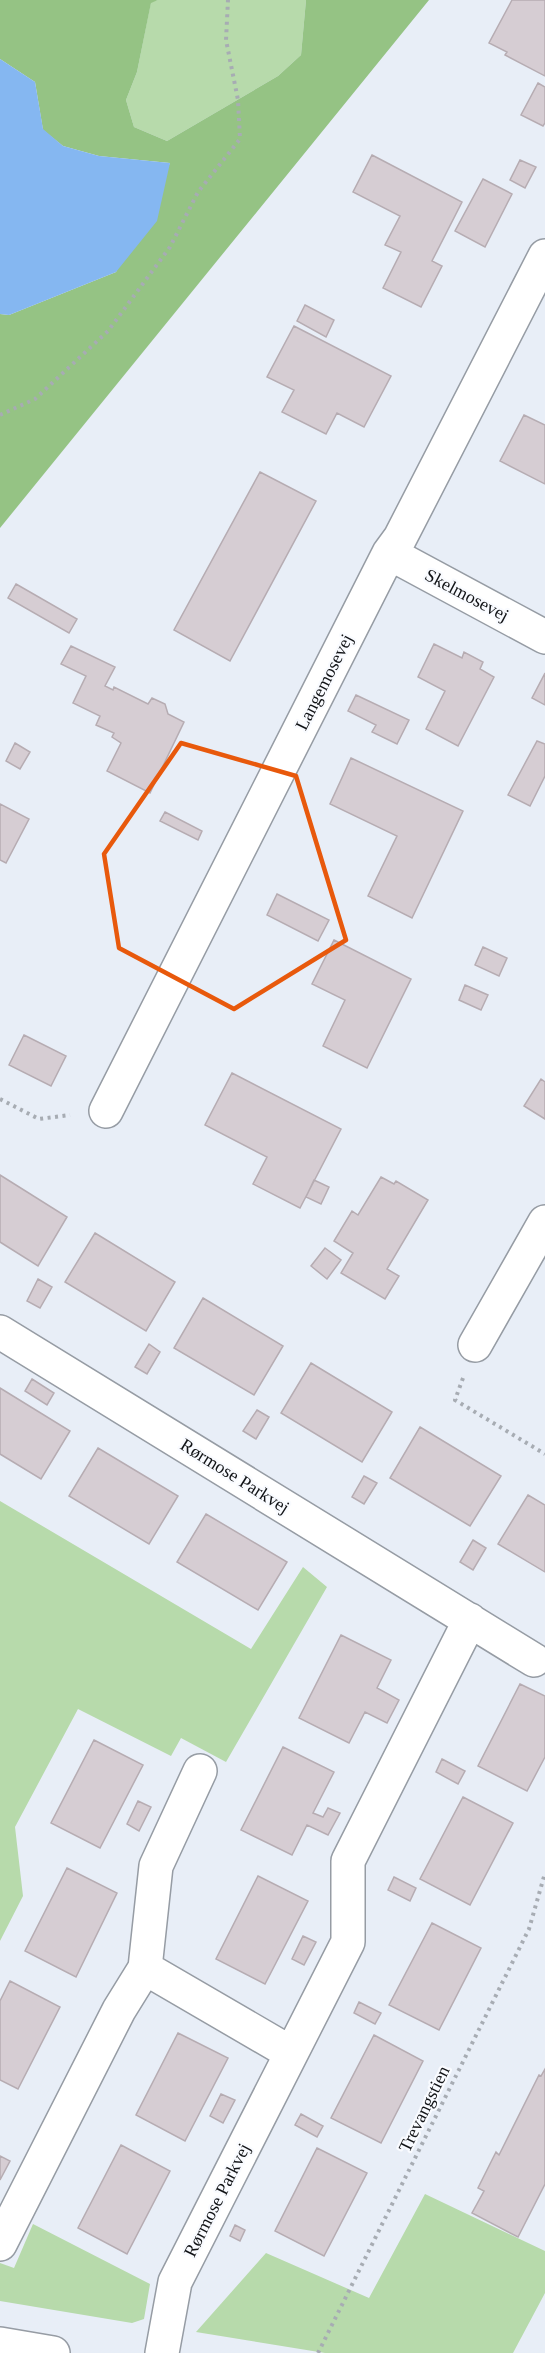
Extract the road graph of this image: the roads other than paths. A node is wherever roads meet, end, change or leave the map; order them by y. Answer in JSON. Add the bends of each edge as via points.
{"nodes":[{"id":1,"x":545,"y":256,"type":"edge"},
{"id":2,"x":389,"y":553,"type":"junction"},
{"id":3,"x":545,"y":637,"type":"edge"},
{"id":4,"x":106,"y":1111,"type":"road end"},
{"id":5,"x":545,"y":1222,"type":"edge"},
{"id":6,"x":0,"y":1332,"type":"edge"},
{"id":7,"x":475,"y":1345,"type":"road end"},
{"id":8,"x":470,"y":1620,"type":"junction"},
{"id":9,"x":534,"y":1660,"type":"dead end"},
{"id":10,"x":200,"y":1772,"type":"dead end"},
{"id":11,"x":145,"y":1968,"type":"junction"},
{"id":12,"x":291,"y":2053,"type":"junction"},
{"id":13,"x":0,"y":2244,"type":"edge"},
{"id":14,"x":0,"y":2343,"type":"edge"},
{"id":15,"x":53,"y":2353,"type":"edge"},
{"id":16,"x":162,"y":2353,"type":"edge"}],
"edges":[{"from":1,"to":2,"type":"street","name":"Langemosevej"},
{"from":2,"to":3,"type":"street","name":"Skelmosevej"},
{"from":2,"to":4,"type":"street","name":"Langemosevej"},
{"from":5,"to":7,"type":"street"},
{"from":6,"to":8,"type":"street","name":"Rørmose Parkvej"},
{"from":8,"to":9,"type":"street","name":"Rørmose Parkvej"},
{"from":8,"to":12,"type":"street","name":"Rørmose Parkvej","via":[[348,1862],[348,1942]]},
{"from":10,"to":11,"type":"street","via":[[156,1866]]},
{"from":11,"to":12,"type":"street"},
{"from":11,"to":13,"type":"street","via":[[119,2010]]},
{"from":12,"to":16,"type":"street","name":"Rørmose Parkvej","via":[[175,2282]]},
{"from":14,"to":15,"type":"street"}]}
